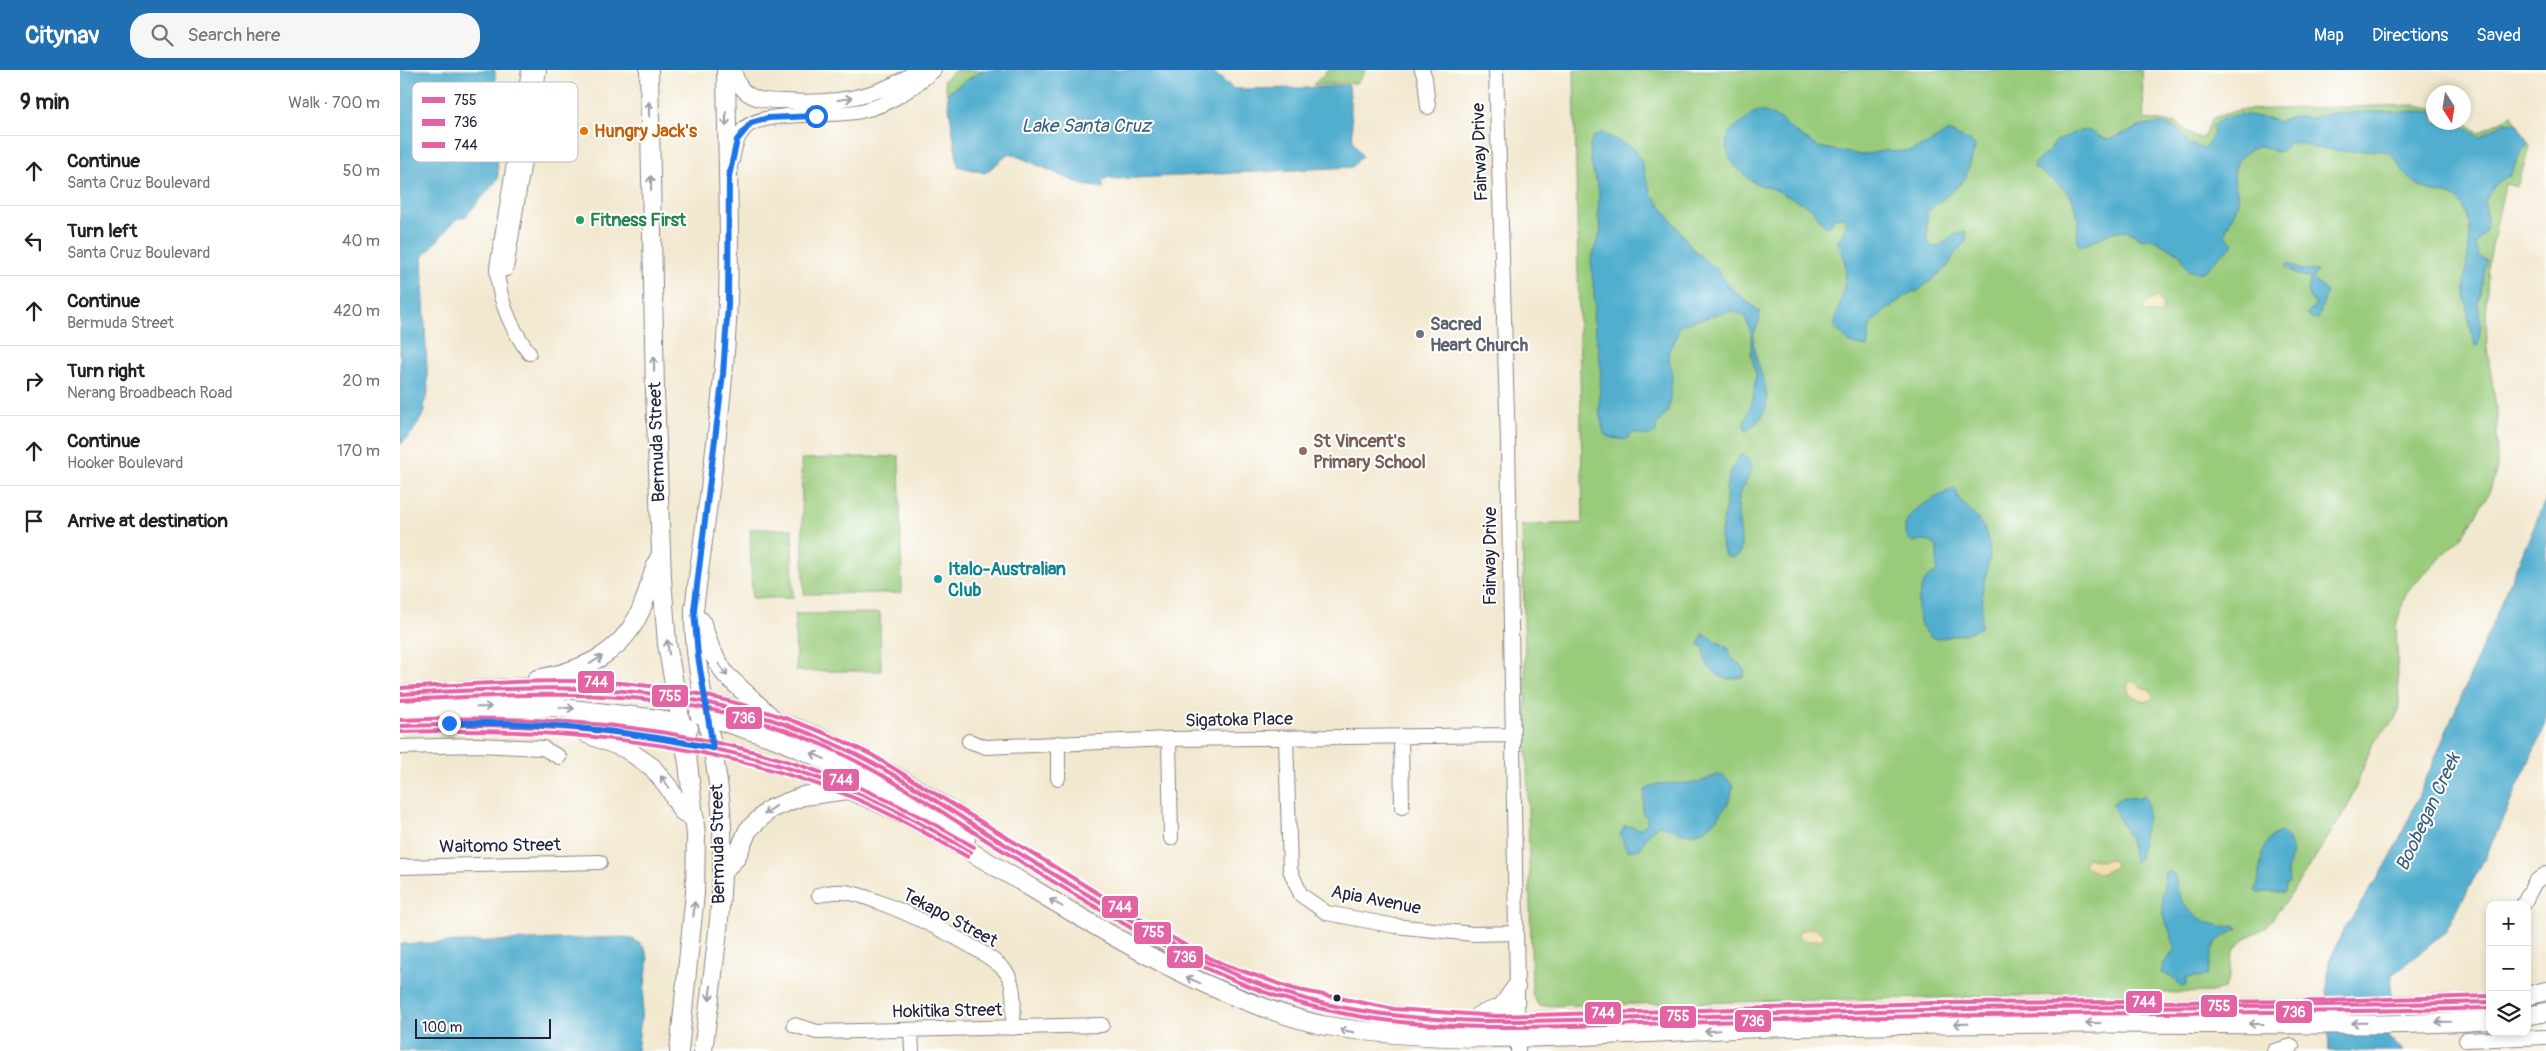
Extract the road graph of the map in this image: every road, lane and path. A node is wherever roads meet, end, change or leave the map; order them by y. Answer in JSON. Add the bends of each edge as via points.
{"nodes":[{"id":1,"x":649,"y":70,"type":"edge"},
{"id":2,"x":726,"y":70,"type":"edge"},
{"id":3,"x":734,"y":70,"type":"edge"},
{"id":4,"x":917,"y":70,"type":"edge"},
{"id":5,"x":934,"y":70,"type":"edge"},
{"id":6,"x":1422,"y":70,"type":"edge"},
{"id":7,"x":1496,"y":70,"type":"edge"},
{"id":8,"x":875,"y":100,"type":"junction"},
{"id":9,"x":769,"y":101,"type":"junction"},
{"id":10,"x":1428,"y":107,"type":"dead end"},
{"id":11,"x":816,"y":116,"type":"junction"},
{"id":12,"x":519,"y":162,"type":"edge"},
{"id":13,"x":729,"y":176,"type":"junction"},
{"id":14,"x":529,"y":353,"type":"dead end"},
{"id":15,"x":662,"y":553,"type":"junction"},
{"id":16,"x":694,"y":610,"type":"junction"},
{"id":17,"x":482,"y":690,"type":"junction"},
{"id":18,"x":400,"y":694,"type":"edge"},
{"id":19,"x":675,"y":697,"type":"junction"},
{"id":20,"x":400,"y":708,"type":"edge"},
{"id":21,"x":706,"y":710,"type":"junction"},
{"id":22,"x":774,"y":720,"type":"junction"},
{"id":23,"x":560,"y":725,"type":"junction"},
{"id":24,"x":400,"y":726,"type":"edge"},
{"id":25,"x":682,"y":733,"type":"junction"},
{"id":26,"x":1512,"y":735,"type":"junction"},
{"id":27,"x":1401,"y":736,"type":"junction"},
{"id":28,"x":1286,"y":738,"type":"junction"},
{"id":29,"x":1168,"y":739,"type":"junction"},
{"id":30,"x":969,"y":741,"type":"dead end"},
{"id":31,"x":1058,"y":743,"type":"junction"},
{"id":32,"x":400,"y":747,"type":"edge"},
{"id":33,"x":713,"y":747,"type":"junction"},
{"id":34,"x":558,"y":758,"type":"dead end"},
{"id":35,"x":1058,"y":778,"type":"dead end"},
{"id":36,"x":850,"y":790,"type":"junction"},
{"id":37,"x":1402,"y":806,"type":"dead end"},
{"id":38,"x":695,"y":819,"type":"junction"},
{"id":39,"x":1171,"y":838,"type":"dead end"},
{"id":40,"x":982,"y":858,"type":"junction"},
{"id":41,"x":600,"y":862,"type":"dead end"},
{"id":42,"x":400,"y":867,"type":"edge"},
{"id":43,"x":722,"y":872,"type":"junction"},
{"id":44,"x":2546,"y":874,"type":"edge"},
{"id":45,"x":819,"y":895,"type":"dead end"},
{"id":46,"x":2525,"y":901,"type":"edge"},
{"id":47,"x":1516,"y":933,"type":"junction"},
{"id":48,"x":1516,"y":986,"type":"junction"},
{"id":49,"x":2546,"y":991,"type":"edge"},
{"id":50,"x":2531,"y":995,"type":"edge"},
{"id":51,"x":2486,"y":1003,"type":"edge"},
{"id":52,"x":2546,"y":1012,"type":"edge"},
{"id":53,"x":2396,"y":1014,"type":"junction"},
{"id":54,"x":2322,"y":1015,"type":"junction"},
{"id":55,"x":2531,"y":1015,"type":"edge"},
{"id":56,"x":2486,"y":1020,"type":"edge"},
{"id":57,"x":1517,"y":1021,"type":"junction"},
{"id":58,"x":1458,"y":1022,"type":"junction"},
{"id":59,"x":794,"y":1024,"type":"dead end"},
{"id":60,"x":1102,"y":1026,"type":"dead end"},
{"id":61,"x":1013,"y":1028,"type":"junction"},
{"id":62,"x":911,"y":1030,"type":"junction"},
{"id":63,"x":2546,"y":1037,"type":"edge"},
{"id":64,"x":1555,"y":1040,"type":"junction"},
{"id":65,"x":2466,"y":1040,"type":"dead end"},
{"id":66,"x":1462,"y":1042,"type":"junction"},
{"id":67,"x":1518,"y":1046,"type":"edge"},
{"id":68,"x":2292,"y":1046,"type":"dead end"},
{"id":69,"x":679,"y":1051,"type":"edge"},
{"id":70,"x":703,"y":1051,"type":"edge"},
{"id":71,"x":912,"y":1051,"type":"edge"},
{"id":72,"x":1483,"y":1051,"type":"edge"},
{"id":73,"x":1540,"y":1051,"type":"edge"},
{"id":74,"x":2274,"y":1051,"type":"edge"}],
"edges":[{"from":15,"to":1,"type":"main road","name":"Bermuda Street","one_way":true,"via":[[655,392]]},
{"from":2,"to":13,"type":"main road","name":"Bermuda Street","one_way":true},
{"from":3,"to":9,"type":"street","via":[[742,89],[756,98]]},
{"from":4,"to":8,"type":"street"},
{"from":5,"to":8,"type":"street","via":[[907,92]]},
{"from":6,"to":10,"type":"street"},
{"from":7,"to":26,"type":"street","name":"Fairway Drive","via":[[1508,442]]},
{"from":9,"to":8,"type":"street","one_way":true},
{"from":8,"to":11,"type":"street","via":[[844,114]]},
{"from":9,"to":11,"type":"street","via":[[760,105],[760,112],[798,112]]},
{"from":11,"to":13,"type":"street","via":[[768,118],[751,123],[737,140]]},
{"from":12,"to":14,"type":"street","via":[[507,233],[503,288],[512,328]]},
{"from":13,"to":16,"type":"main road","name":"Bermuda Street","via":[[728,296],[723,374]]},
{"from":17,"to":15,"type":"main road","one_way":true,"via":[[567,673],[603,656],[634,624],[644,602],[650,576]]},
{"from":19,"to":15,"type":"main road","name":"Bermuda Street","one_way":true,"via":[[665,623]]},
{"from":16,"to":21,"type":"main road","name":"Bermuda Street","via":[[696,648]]},
{"from":16,"to":22,"type":"main road","one_way":true,"via":[[711,650],[726,674]]},
{"from":17,"to":18,"type":"main road"},
{"from":17,"to":19,"type":"main road","via":[[601,688]]},
{"from":19,"to":21,"type":"main road"},
{"from":19,"to":25,"type":"main road","name":"Bermuda Street"},
{"from":20,"to":25,"type":"main road","one_way":true,"via":[[553,707],[632,715]]},
{"from":21,"to":22,"type":"main road"},
{"from":21,"to":33,"type":"main road","name":"Bermuda Street"},
{"from":40,"to":21,"type":"main road","one_way":true,"via":[[961,833],[848,770]]},
{"from":22,"to":58,"type":"main road","via":[[818,736],[878,766],[1173,947],[1226,972],[1298,997],[1344,1008]]},
{"from":23,"to":24,"type":"main road","via":[[469,723]]},
{"from":23,"to":25,"type":"main road"},
{"from":38,"to":23,"type":"main road","one_way":true,"via":[[682,811],[662,778],[640,757],[607,741]]},
{"from":25,"to":33,"type":"main road","via":[[698,733]]},
{"from":25,"to":38,"type":"main road","name":"Bermuda Street"},
{"from":26,"to":27,"type":"street","name":"Sigatoka Place"},
{"from":26,"to":47,"type":"street","name":"Fairway Drive"},
{"from":27,"to":28,"type":"street","name":"Sigatoka Place"},
{"from":27,"to":37,"type":"street"},
{"from":28,"to":29,"type":"street","name":"Sigatoka Place"},
{"from":28,"to":47,"type":"street","name":"Apia Avenue","via":[[1290,870],[1301,895],[1326,913],[1395,926],[1474,934]]},
{"from":29,"to":31,"type":"street","name":"Sigatoka Place"},
{"from":29,"to":39,"type":"street"},
{"from":30,"to":31,"type":"street","name":"Sigatoka Place","via":[[986,746]]},
{"from":31,"to":35,"type":"street"},
{"from":32,"to":34,"type":"street","via":[[477,745],[543,748]]},
{"from":33,"to":36,"type":"main road"},
{"from":33,"to":43,"type":"main road","name":"Bermuda Street","via":[[721,810]]},
{"from":36,"to":40,"type":"main road"},
{"from":36,"to":43,"type":"main road","one_way":true,"via":[[791,798],[770,809],[748,830],[736,858]]},
{"from":69,"to":38,"type":"main road","name":"Bermuda Street","one_way":true,"via":[[695,894]]},
{"from":66,"to":40,"type":"main road","one_way":true,"via":[[1401,1039],[1346,1031],[1248,1003],[1162,964]]},
{"from":41,"to":42,"type":"street","name":"Waitomo Street"},
{"from":43,"to":70,"type":"main road","name":"Bermuda Street","one_way":true},
{"from":44,"to":46,"type":"street","via":[[2535,882]]},
{"from":45,"to":61,"type":"street","name":"Tekapo Street","via":[[834,891],[871,899],[924,922],[992,960],[1003,968],[1011,984]]},
{"from":47,"to":48,"type":"street","name":"Fairway Drive"},
{"from":48,"to":57,"type":"street","name":"Fairway Drive"},
{"from":48,"to":58,"type":"main road","via":[[1497,1011]]},
{"from":49,"to":50,"type":"main road"},
{"from":51,"to":53,"type":"main road"},
{"from":52,"to":55,"type":"main road"},
{"from":53,"to":54,"type":"main road"},
{"from":56,"to":53,"type":"main road","one_way":true},
{"from":54,"to":57,"type":"main road","via":[[1935,1009]]},
{"from":54,"to":64,"type":"main road","one_way":true,"via":[[1798,1027]]},
{"from":57,"to":58,"type":"main road"},
{"from":57,"to":67,"type":"street","name":"Fairway Drive"},
{"from":59,"to":62,"type":"street","name":"Hokitika Street","via":[[817,1032]]},
{"from":60,"to":61,"type":"street","name":"Hokitika Street"},
{"from":61,"to":62,"type":"street","name":"Hokitika Street"},
{"from":62,"to":71,"type":"street"},
{"from":63,"to":65,"type":"street"},
{"from":64,"to":67,"type":"main road"},
{"from":64,"to":73,"type":"main road"},
{"from":66,"to":67,"type":"main road"},
{"from":66,"to":72,"type":"main road"},
{"from":68,"to":74,"type":"street"}]}
